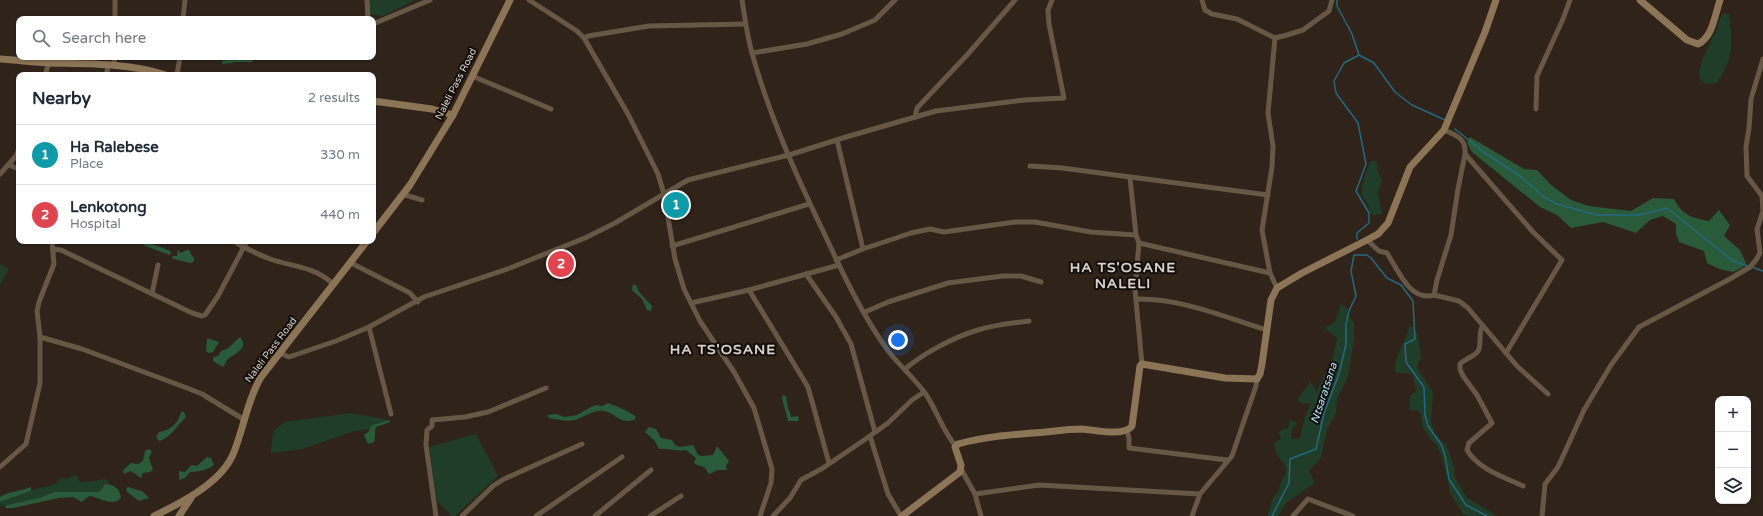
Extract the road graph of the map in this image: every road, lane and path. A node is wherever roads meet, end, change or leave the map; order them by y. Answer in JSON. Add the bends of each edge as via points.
{"nodes":[{"id":1,"x":115,"y":0,"type":"edge"},
{"id":2,"x":184,"y":0,"type":"edge"},
{"id":3,"x":367,"y":0,"type":"edge"},
{"id":4,"x":430,"y":0,"type":"edge"},
{"id":5,"x":510,"y":0,"type":"edge"},
{"id":6,"x":529,"y":0,"type":"edge"},
{"id":7,"x":742,"y":0,"type":"edge"},
{"id":8,"x":895,"y":0,"type":"edge"},
{"id":9,"x":1014,"y":0,"type":"edge"},
{"id":10,"x":1052,"y":0,"type":"edge"},
{"id":11,"x":1202,"y":0,"type":"edge"},
{"id":12,"x":1332,"y":0,"type":"edge"},
{"id":13,"x":1496,"y":0,"type":"edge"},
{"id":14,"x":1570,"y":0,"type":"edge"},
{"id":15,"x":1640,"y":0,"type":"edge"},
{"id":16,"x":1720,"y":0,"type":"edge"},
{"id":17,"x":115,"y":16,"type":"edge"},
{"id":18,"x":183,"y":16,"type":"edge"},
{"id":19,"x":368,"y":16,"type":"edge"},
{"id":20,"x":376,"y":23,"type":"edge"},
{"id":21,"x":745,"y":24,"type":"junction"},
{"id":22,"x":584,"y":38,"type":"junction"},
{"id":23,"x":1275,"y":38,"type":"junction"},
{"id":24,"x":752,"y":52,"type":"junction"},
{"id":25,"x":0,"y":59,"type":"edge"},
{"id":26,"x":1763,"y":59,"type":"edge"},
{"id":27,"x":180,"y":60,"type":"edge"},
{"id":28,"x":113,"y":62,"type":"edge"},
{"id":29,"x":49,"y":63,"type":"junction"},
{"id":30,"x":46,"y":72,"type":"edge"},
{"id":31,"x":108,"y":72,"type":"edge"},
{"id":32,"x":156,"y":72,"type":"edge"},
{"id":33,"x":178,"y":72,"type":"edge"},
{"id":34,"x":472,"y":76,"type":"junction"},
{"id":35,"x":376,"y":101,"type":"edge"},
{"id":36,"x":551,"y":109,"type":"dead end"},
{"id":37,"x":1536,"y":109,"type":"dead end"},
{"id":38,"x":453,"y":115,"type":"junction"},
{"id":39,"x":915,"y":117,"type":"junction"},
{"id":40,"x":1444,"y":130,"type":"junction"},
{"id":41,"x":837,"y":140,"type":"junction"},
{"id":42,"x":16,"y":154,"type":"edge"},
{"id":43,"x":1465,"y":154,"type":"junction"},
{"id":44,"x":789,"y":155,"type":"junction"},
{"id":45,"x":9,"y":164,"type":"junction"},
{"id":46,"x":1030,"y":166,"type":"dead end"},
{"id":47,"x":16,"y":168,"type":"edge"},
{"id":48,"x":0,"y":174,"type":"edge"},
{"id":49,"x":1130,"y":178,"type":"junction"},
{"id":50,"x":402,"y":194,"type":"junction"},
{"id":51,"x":664,"y":194,"type":"junction"},
{"id":52,"x":1268,"y":195,"type":"junction"},
{"id":53,"x":422,"y":200,"type":"dead end"},
{"id":54,"x":809,"y":204,"type":"junction"},
{"id":55,"x":376,"y":230,"type":"edge"},
{"id":56,"x":1136,"y":235,"type":"junction"},
{"id":57,"x":1367,"y":240,"type":"junction"},
{"id":58,"x":1139,"y":243,"type":"junction"},
{"id":59,"x":52,"y":244,"type":"edge"},
{"id":60,"x":238,"y":244,"type":"edge"},
{"id":61,"x":246,"y":244,"type":"edge"},
{"id":62,"x":365,"y":244,"type":"edge"},
{"id":63,"x":672,"y":246,"type":"junction"},
{"id":64,"x":245,"y":248,"type":"junction"},
{"id":65,"x":53,"y":249,"type":"junction"},
{"id":66,"x":863,"y":249,"type":"junction"},
{"id":67,"x":837,"y":262,"type":"junction"},
{"id":68,"x":351,"y":263,"type":"junction"},
{"id":69,"x":158,"y":265,"type":"dead end"},
{"id":70,"x":1270,"y":273,"type":"junction"},
{"id":71,"x":806,"y":274,"type":"junction"},
{"id":72,"x":1041,"y":282,"type":"dead end"},
{"id":73,"x":333,"y":284,"type":"junction"},
{"id":74,"x":1277,"y":288,"type":"junction"},
{"id":75,"x":750,"y":290,"type":"junction"},
{"id":76,"x":152,"y":294,"type":"junction"},
{"id":77,"x":1434,"y":295,"type":"junction"},
{"id":78,"x":1136,"y":300,"type":"junction"},
{"id":79,"x":418,"y":302,"type":"junction"},
{"id":80,"x":691,"y":303,"type":"junction"},
{"id":81,"x":864,"y":312,"type":"junction"},
{"id":82,"x":1029,"y":321,"type":"dead end"},
{"id":83,"x":369,"y":327,"type":"junction"},
{"id":84,"x":1482,"y":327,"type":"junction"},
{"id":85,"x":1267,"y":330,"type":"junction"},
{"id":86,"x":40,"y":337,"type":"junction"},
{"id":87,"x":280,"y":353,"type":"junction"},
{"id":88,"x":1506,"y":353,"type":"junction"},
{"id":89,"x":1142,"y":364,"type":"junction"},
{"id":90,"x":905,"y":369,"type":"junction"},
{"id":91,"x":1257,"y":379,"type":"junction"},
{"id":92,"x":546,"y":388,"type":"dead end"},
{"id":93,"x":924,"y":392,"type":"junction"},
{"id":94,"x":1548,"y":394,"type":"dead end"},
{"id":95,"x":391,"y":414,"type":"dead end"},
{"id":96,"x":243,"y":420,"type":"junction"},
{"id":97,"x":1127,"y":431,"type":"junction"},
{"id":98,"x":875,"y":432,"type":"junction"},
{"id":99,"x":870,"y":436,"type":"junction"},
{"id":100,"x":582,"y":444,"type":"dead end"},
{"id":101,"x":955,"y":445,"type":"junction"},
{"id":102,"x":622,"y":457,"type":"dead end"},
{"id":103,"x":1227,"y":460,"type":"junction"},
{"id":104,"x":828,"y":463,"type":"junction"},
{"id":105,"x":0,"y":467,"type":"edge"},
{"id":106,"x":961,"y":469,"type":"junction"},
{"id":107,"x":651,"y":470,"type":"dead end"},
{"id":108,"x":1523,"y":486,"type":"dead end"},
{"id":109,"x":975,"y":494,"type":"junction"},
{"id":110,"x":1200,"y":494,"type":"junction"},
{"id":111,"x":193,"y":496,"type":"junction"},
{"id":112,"x":681,"y":496,"type":"dead end"},
{"id":113,"x":179,"y":504,"type":"junction"},
{"id":114,"x":154,"y":516,"type":"edge"},
{"id":115,"x":170,"y":516,"type":"edge"},
{"id":116,"x":179,"y":516,"type":"edge"},
{"id":117,"x":436,"y":516,"type":"edge"},
{"id":118,"x":462,"y":516,"type":"edge"},
{"id":119,"x":536,"y":516,"type":"edge"},
{"id":120,"x":595,"y":516,"type":"edge"},
{"id":121,"x":650,"y":516,"type":"edge"},
{"id":122,"x":760,"y":516,"type":"edge"},
{"id":123,"x":773,"y":516,"type":"edge"},
{"id":124,"x":902,"y":516,"type":"edge"},
{"id":125,"x":981,"y":516,"type":"edge"},
{"id":126,"x":1192,"y":516,"type":"edge"},
{"id":127,"x":1293,"y":516,"type":"edge"},
{"id":128,"x":1353,"y":516,"type":"edge"},
{"id":129,"x":1542,"y":516,"type":"edge"}],
"edges":[{"from":1,"to":17,"type":"street"},
{"from":2,"to":18,"type":"street"},
{"from":3,"to":19,"type":"street"},
{"from":4,"to":20,"type":"street"},
{"from":5,"to":34,"type":"street","name":"Naleli Pass Road"},
{"from":6,"to":22,"type":"street"},
{"from":7,"to":21,"type":"street"},
{"from":8,"to":24,"type":"street","via":[[875,20],[842,34],[807,44]]},
{"from":9,"to":39,"type":"street","via":[[917,108]]},
{"from":10,"to":39,"type":"street","via":[[1048,10],[1049,24],[1064,98],[969,106]]},
{"from":11,"to":23,"type":"street","via":[[1205,10],[1212,14],[1237,19]]},
{"from":12,"to":23,"type":"street","via":[[1329,11],[1303,30]]},
{"from":13,"to":40,"type":"street"},
{"from":14,"to":37,"type":"street","via":[[1537,76]]},
{"from":15,"to":16,"type":"street","via":[[1687,40],[1698,44],[1703,42],[1710,31]]},
{"from":21,"to":22,"type":"street","via":[[648,26]]},
{"from":21,"to":24,"type":"street"},
{"from":22,"to":51,"type":"street","via":[[628,114],[658,174]]},
{"from":23,"to":52,"type":"street","via":[[1268,113],[1273,146]]},
{"from":24,"to":44,"type":"street"},
{"from":25,"to":29,"type":"street"},
{"from":26,"to":129,"type":"street","via":[[1751,99],[1746,147],[1747,176],[1762,196],[1763,211],[1757,229],[1760,252],[1750,267],[1639,327],[1615,359],[1584,410],[1558,467],[1545,484]]},
{"from":27,"to":33,"type":"street"},
{"from":28,"to":29,"type":"street"},
{"from":28,"to":31,"type":"street"},
{"from":28,"to":32,"type":"street"},
{"from":29,"to":30,"type":"street"},
{"from":34,"to":36,"type":"street"},
{"from":34,"to":38,"type":"street","name":"Naleli Pass Road"},
{"from":35,"to":38,"type":"street","via":[[432,109]]},
{"from":38,"to":50,"type":"street","name":"Naleli Pass Road"},
{"from":39,"to":41,"type":"street"},
{"from":40,"to":43,"type":"street","via":[[1462,139],[1466,147]]},
{"from":40,"to":57,"type":"street","via":[[1410,167],[1388,223],[1378,234]]},
{"from":41,"to":44,"type":"street"},
{"from":41,"to":66,"type":"street"},
{"from":42,"to":45,"type":"street"},
{"from":43,"to":77,"type":"street","via":[[1451,235]]},
{"from":43,"to":88,"type":"street","via":[[1533,232],[1562,260]]},
{"from":44,"to":51,"type":"street","via":[[693,178]]},
{"from":44,"to":54,"type":"street"},
{"from":45,"to":47,"type":"street"},
{"from":45,"to":48,"type":"street"},
{"from":46,"to":49,"type":"street"},
{"from":49,"to":52,"type":"street"},
{"from":49,"to":56,"type":"street"},
{"from":50,"to":53,"type":"street"},
{"from":50,"to":55,"type":"street","name":"Naleli Pass Road"},
{"from":51,"to":63,"type":"street"},
{"from":51,"to":79,"type":"street","via":[[584,238],[510,268],[424,297]]},
{"from":52,"to":70,"type":"street","via":[[1262,230]]},
{"from":54,"to":63,"type":"street"},
{"from":54,"to":67,"type":"street"},
{"from":56,"to":58,"type":"street"},
{"from":56,"to":66,"type":"street","via":[[1091,232],[1035,222],[1015,222],[944,232],[930,229]]},
{"from":57,"to":74,"type":"street"},
{"from":57,"to":77,"type":"street","via":[[1379,251],[1387,254],[1403,280],[1417,294],[1426,298]]},
{"from":58,"to":70,"type":"street"},
{"from":58,"to":78,"type":"street"},
{"from":59,"to":65,"type":"street"},
{"from":60,"to":64,"type":"street"},
{"from":61,"to":64,"type":"street"},
{"from":62,"to":68,"type":"street","name":"Naleli Pass Road"},
{"from":63,"to":80,"type":"street"},
{"from":64,"to":73,"type":"street","via":[[270,259],[315,271]]},
{"from":64,"to":76,"type":"street","via":[[205,315],[192,313]]},
{"from":65,"to":76,"type":"street"},
{"from":65,"to":86,"type":"street","via":[[54,264],[37,311]]},
{"from":66,"to":67,"type":"street"},
{"from":67,"to":71,"type":"street"},
{"from":67,"to":81,"type":"street"},
{"from":68,"to":73,"type":"street","name":"Naleli Pass Road"},
{"from":68,"to":79,"type":"street","via":[[410,293]]},
{"from":69,"to":76,"type":"street"},
{"from":70,"to":74,"type":"street"},
{"from":71,"to":75,"type":"street"},
{"from":71,"to":98,"type":"street","via":[[851,344]]},
{"from":72,"to":81,"type":"street","via":[[1015,276],[948,284]]},
{"from":73,"to":87,"type":"street","name":"Naleli Pass Road"},
{"from":74,"to":85,"type":"street","via":[[1272,300]]},
{"from":75,"to":80,"type":"street"},
{"from":75,"to":104,"type":"street","via":[[808,387]]},
{"from":77,"to":84,"type":"street","via":[[1459,301],[1475,315]]},
{"from":78,"to":85,"type":"street","via":[[1150,299],[1183,304]]},
{"from":78,"to":89,"type":"street"},
{"from":79,"to":83,"type":"street"},
{"from":80,"to":122,"type":"street","via":[[754,408],[772,469],[771,483]]},
{"from":81,"to":90,"type":"street","via":[[889,352]]},
{"from":82,"to":90,"type":"street","via":[[996,326],[964,335],[917,359]]},
{"from":83,"to":87,"type":"street","via":[[289,357]]},
{"from":83,"to":95,"type":"street"},
{"from":84,"to":88,"type":"street"},
{"from":84,"to":108,"type":"street","via":[[1478,350],[1464,359],[1460,369],[1478,395],[1492,423],[1469,443],[1467,450],[1482,466]]},
{"from":85,"to":91,"type":"street"},
{"from":86,"to":96,"type":"street","via":[[82,349],[202,394]]},
{"from":86,"to":105,"type":"street","via":[[40,383],[26,444]]},
{"from":87,"to":96,"type":"street","name":"Naleli Pass Road","via":[[252,392]]},
{"from":88,"to":94,"type":"street"},
{"from":89,"to":91,"type":"street","via":[[1225,378]]},
{"from":89,"to":97,"type":"street","via":[[1132,426]]},
{"from":90,"to":93,"type":"street"},
{"from":91,"to":103,"type":"street","via":[[1236,446],[1232,456]]},
{"from":92,"to":117,"type":"street","via":[[488,412],[432,420],[432,426],[427,430],[426,445]]},
{"from":93,"to":98,"type":"street"},
{"from":93,"to":101,"type":"street"},
{"from":96,"to":111,"type":"street","name":"Naleli Pass Road","via":[[234,453],[225,468]]},
{"from":97,"to":101,"type":"street","via":[[1057,430],[972,440]]},
{"from":97,"to":103,"type":"street","via":[[1129,448]]},
{"from":98,"to":99,"type":"street"},
{"from":99,"to":104,"type":"street"},
{"from":99,"to":124,"type":"street","via":[[888,494]]},
{"from":100,"to":118,"type":"street","via":[[504,479],[493,486]]},
{"from":101,"to":106,"type":"street"},
{"from":102,"to":119,"type":"street"},
{"from":103,"to":110,"type":"street"},
{"from":104,"to":123,"type":"street","via":[[802,480]]},
{"from":106,"to":109,"type":"street"},
{"from":106,"to":124,"type":"street","via":[[958,474]]},
{"from":107,"to":120,"type":"street"},
{"from":109,"to":110,"type":"street","via":[[1040,485]]},
{"from":109,"to":125,"type":"street"},
{"from":110,"to":126,"type":"street"},
{"from":111,"to":113,"type":"street"},
{"from":111,"to":116,"type":"street"},
{"from":112,"to":121,"type":"street"},
{"from":113,"to":114,"type":"street"},
{"from":113,"to":115,"type":"street"},
{"from":127,"to":128,"type":"street","via":[[1308,499]]}]}
